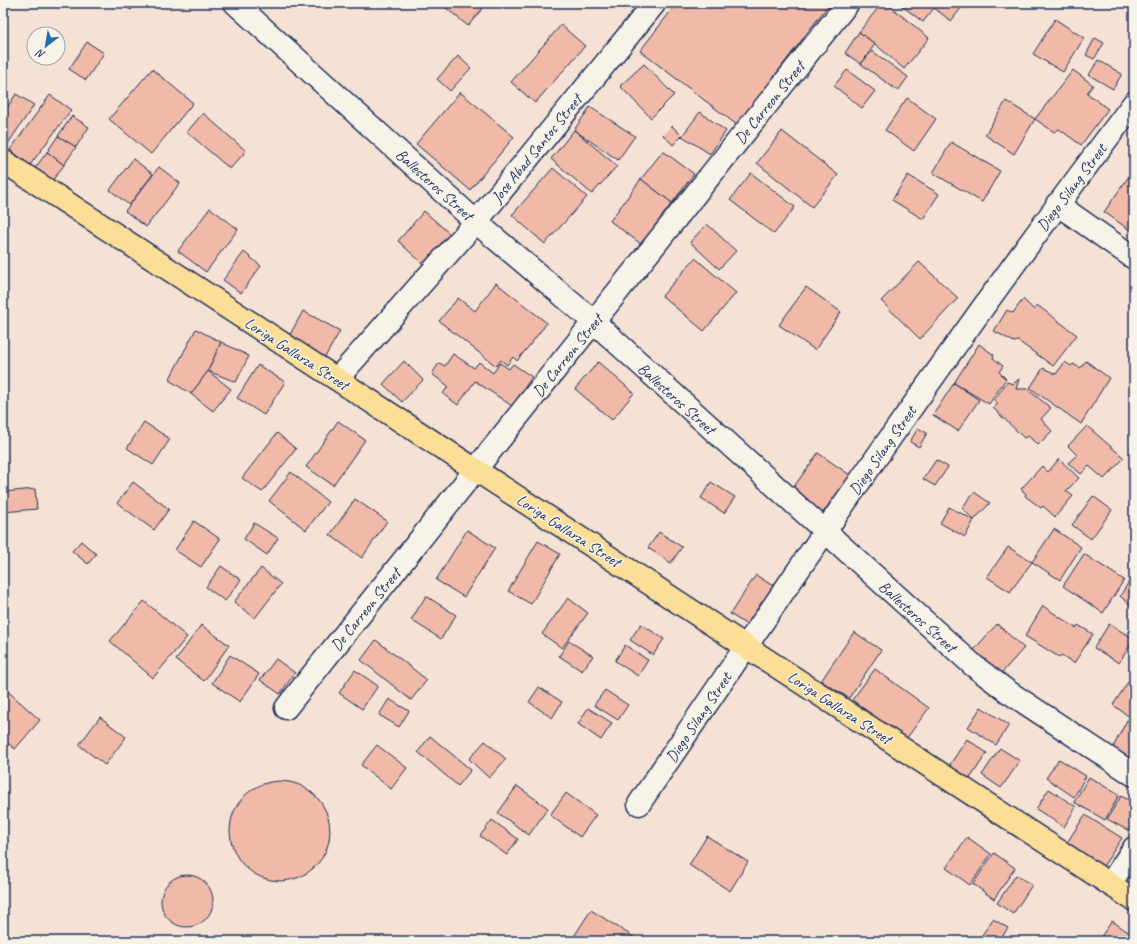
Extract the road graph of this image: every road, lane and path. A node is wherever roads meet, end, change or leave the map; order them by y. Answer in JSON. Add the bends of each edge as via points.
{"nodes":[{"id":1,"x":235,"y":3,"type":"edge"},
{"id":2,"x":848,"y":3,"type":"edge"},
{"id":3,"x":654,"y":4,"type":"dead end"},
{"id":4,"x":1134,"y":103,"type":"edge"},
{"id":5,"x":3,"y":161,"type":"edge"},
{"id":6,"x":1057,"y":204,"type":"junction"},
{"id":7,"x":476,"y":222,"type":"junction"},
{"id":8,"x":1134,"y":258,"type":"edge"},
{"id":9,"x":594,"y":322,"type":"junction"},
{"id":10,"x":337,"y":379,"type":"junction"},
{"id":11,"x":476,"y":469,"type":"junction"},
{"id":12,"x":824,"y":532,"type":"junction"},
{"id":13,"x":746,"y":645,"type":"junction"},
{"id":14,"x":286,"y":708,"type":"dead end"},
{"id":15,"x":1134,"y":775,"type":"edge"},
{"id":16,"x":639,"y":804,"type":"dead end"},
{"id":17,"x":1134,"y":848,"type":"edge"},
{"id":18,"x":1110,"y":884,"type":"junction"},
{"id":19,"x":1134,"y":900,"type":"edge"}],
"edges":[{"from":1,"to":7,"type":"street","name":"Ballesteros Street"},
{"from":2,"to":9,"type":"street","name":"De Carreon Street"},
{"from":3,"to":7,"type":"street","name":"Jose Abad Santos Street"},
{"from":4,"to":6,"type":"street","name":"Diego Silang Street"},
{"from":5,"to":10,"type":"main road","name":"Loriga Gallarza Street"},
{"from":6,"to":8,"type":"street"},
{"from":6,"to":12,"type":"street","name":"Diego Silang Street"},
{"from":7,"to":9,"type":"street","name":"Ballesteros Street"},
{"from":7,"to":10,"type":"street","name":"Jose Abad Santos Street"},
{"from":9,"to":11,"type":"street","name":"De Carreon Street"},
{"from":9,"to":12,"type":"street","name":"Ballesteros Street"},
{"from":10,"to":11,"type":"main road","name":"Loriga Gallarza Street"},
{"from":11,"to":13,"type":"main road","name":"Loriga Gallarza Street"},
{"from":11,"to":14,"type":"street","name":"De Carreon Street"},
{"from":12,"to":13,"type":"street","name":"Diego Silang Street"},
{"from":12,"to":15,"type":"street","name":"Ballesteros Street","via":[[974,666],[1007,691]]},
{"from":13,"to":16,"type":"street","name":"Diego Silang Street"},
{"from":13,"to":18,"type":"main road","name":"Loriga Gallarza Street"},
{"from":17,"to":18,"type":"street"},
{"from":18,"to":19,"type":"main road","name":"Loriga Gallarza Street"}]}
